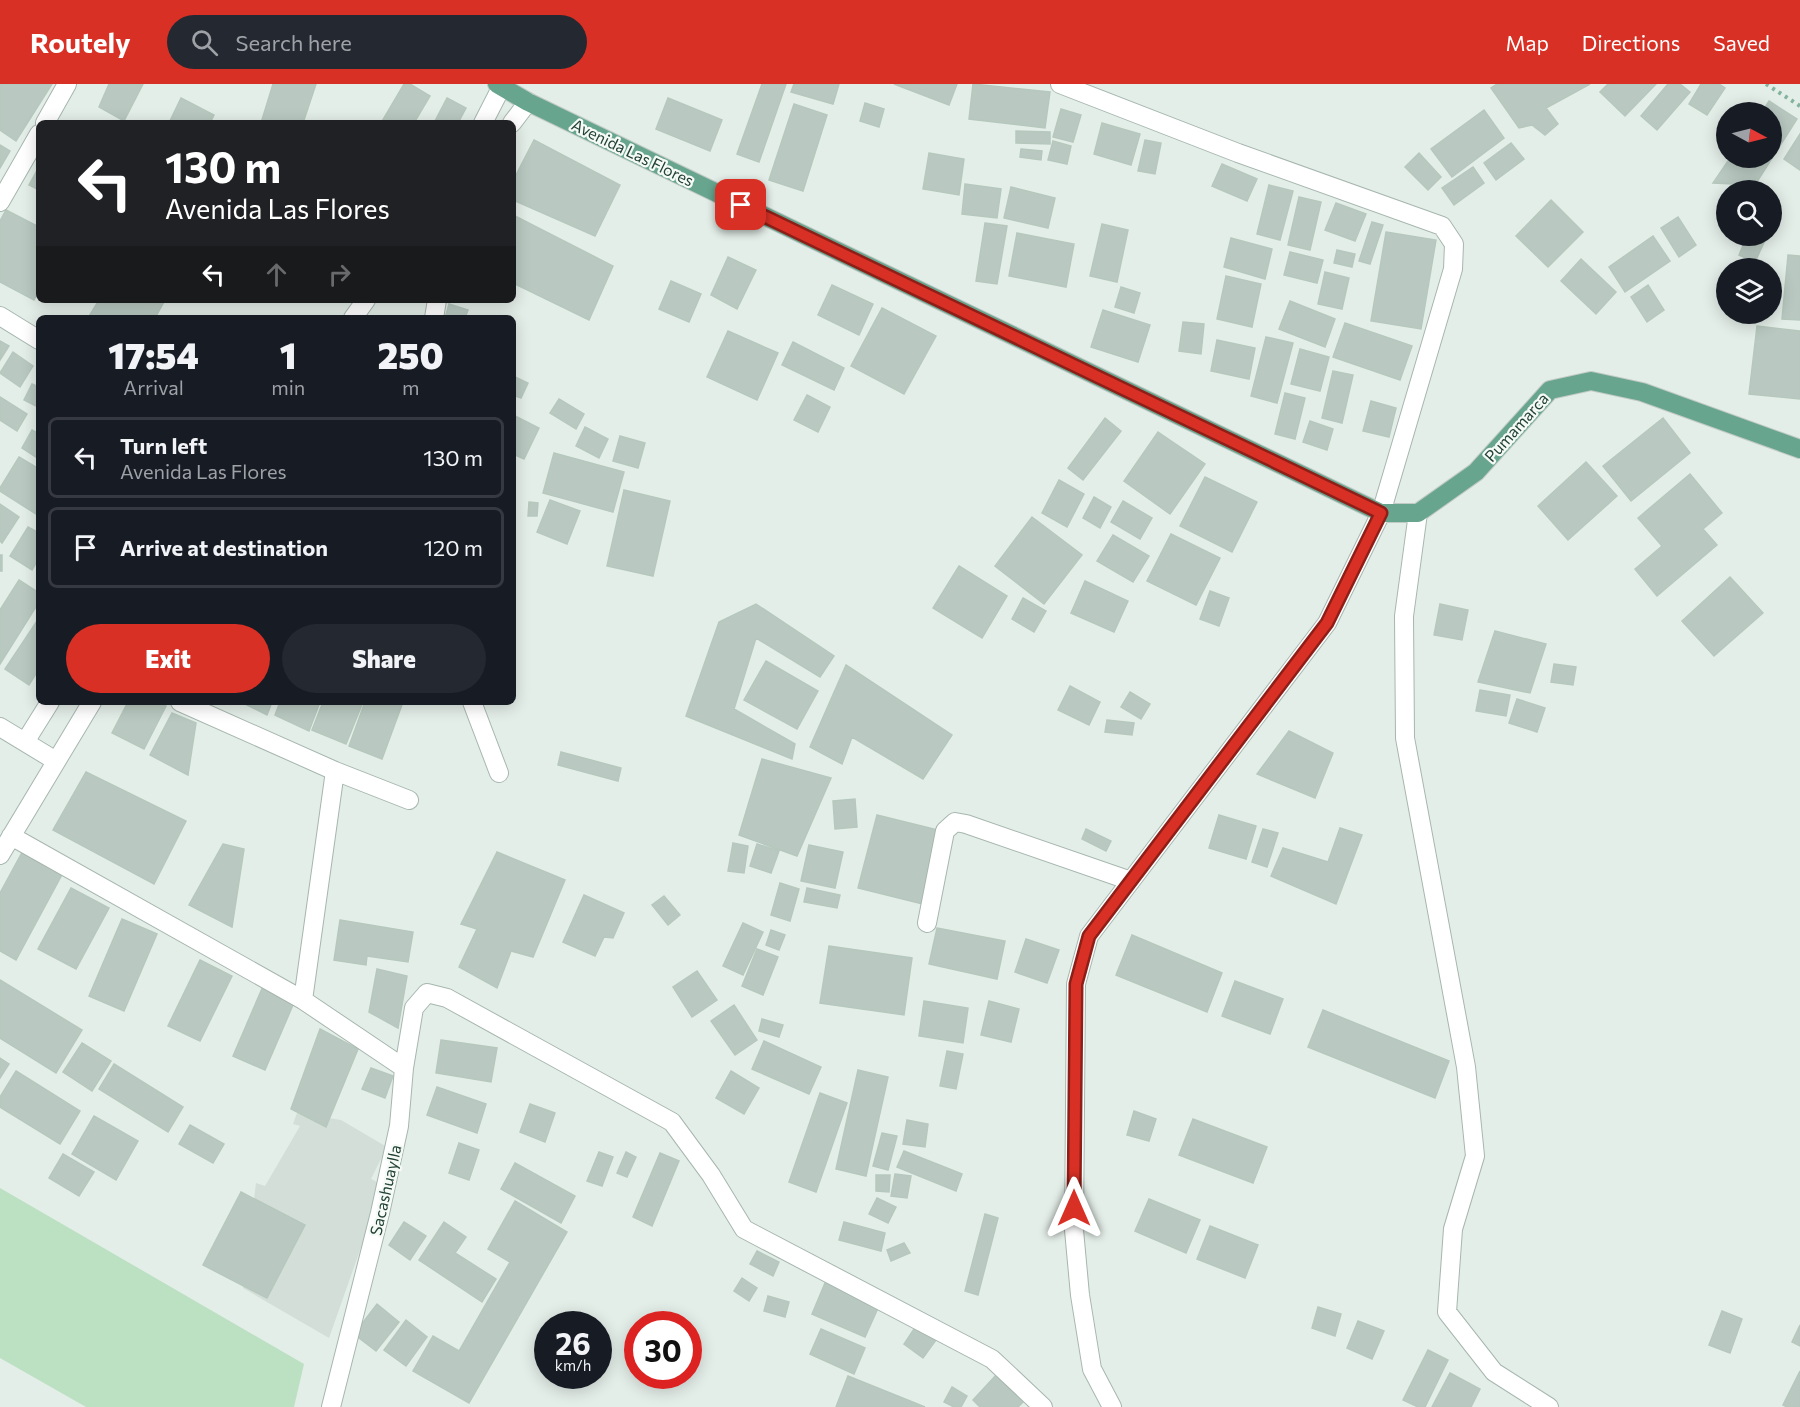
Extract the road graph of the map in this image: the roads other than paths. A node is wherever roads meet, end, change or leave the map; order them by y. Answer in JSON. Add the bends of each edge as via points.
{"nodes":[{"id":1,"x":67,"y":84,"type":"edge"},
{"id":2,"x":1060,"y":84,"type":"edge"},
{"id":3,"x":501,"y":85,"type":"edge"},
{"id":4,"x":528,"y":102,"type":"junction"},
{"id":5,"x":47,"y":120,"type":"edge"},
{"id":6,"x":484,"y":120,"type":"edge"},
{"id":7,"x":514,"y":120,"type":"edge"},
{"id":8,"x":36,"y":139,"type":"edge"},
{"id":9,"x":0,"y":202,"type":"edge"},
{"id":10,"x":0,"y":316,"type":"edge"},
{"id":11,"x":36,"y":338,"type":"edge"},
{"id":12,"x":1800,"y":449,"type":"edge"},
{"id":13,"x":1381,"y":513,"type":"junction"},
{"id":14,"x":1418,"y":513,"type":"junction"},
{"id":15,"x":48,"y":705,"type":"edge"},
{"id":16,"x":91,"y":705,"type":"edge"},
{"id":17,"x":187,"y":705,"type":"edge"},
{"id":18,"x":473,"y":705,"type":"edge"},
{"id":19,"x":0,"y":726,"type":"edge"},
{"id":20,"x":25,"y":742,"type":"junction"},
{"id":21,"x":56,"y":761,"type":"junction"},
{"id":22,"x":335,"y":771,"type":"junction"},
{"id":23,"x":499,"y":773,"type":"dead end"},
{"id":24,"x":409,"y":800,"type":"dead end"},
{"id":25,"x":11,"y":836,"type":"junction"},
{"id":26,"x":0,"y":855,"type":"edge"},
{"id":27,"x":1131,"y":881,"type":"junction"},
{"id":28,"x":927,"y":923,"type":"dead end"},
{"id":29,"x":303,"y":1000,"type":"junction"},
{"id":30,"x":404,"y":1068,"type":"junction"},
{"id":31,"x":330,"y":1407,"type":"edge"},
{"id":32,"x":1043,"y":1407,"type":"edge"},
{"id":33,"x":1112,"y":1407,"type":"edge"},
{"id":34,"x":1549,"y":1407,"type":"edge"}],
"edges":[{"from":1,"to":5,"type":"street"},
{"from":2,"to":13,"type":"street","via":[[1442,226],[1454,244],[1454,269]]},
{"from":3,"to":4,"type":"main road","name":"Avenida Las Flores"},
{"from":3,"to":6,"type":"street"},
{"from":4,"to":7,"type":"street"},
{"from":4,"to":13,"type":"main road","name":"Avenida Las Flores"},
{"from":8,"to":9,"type":"street"},
{"from":10,"to":11,"type":"street"},
{"from":12,"to":14,"type":"main road","name":"Pumamarca","via":[[1642,392],[1591,381],[1550,390],[1476,472]]},
{"from":13,"to":14,"type":"main road"},
{"from":13,"to":27,"type":"street","via":[[1327,623]]},
{"from":14,"to":34,"type":"street","via":[[1404,616],[1405,738],[1466,1067],[1475,1156],[1453,1229],[1447,1312],[1494,1372]]},
{"from":15,"to":20,"type":"street"},
{"from":16,"to":21,"type":"street"},
{"from":17,"to":22,"type":"street"},
{"from":18,"to":23,"type":"street"},
{"from":19,"to":20,"type":"street"},
{"from":20,"to":21,"type":"street"},
{"from":21,"to":25,"type":"street"},
{"from":22,"to":24,"type":"street"},
{"from":22,"to":29,"type":"street"},
{"from":25,"to":26,"type":"street"},
{"from":25,"to":29,"type":"street"},
{"from":27,"to":28,"type":"street","via":[[955,822],[945,831]]},
{"from":27,"to":33,"type":"street","via":[[1089,936],[1076,984],[1074,1230],[1092,1369]]},
{"from":29,"to":30,"type":"street"},
{"from":30,"to":31,"type":"street","name":"Sacashuaylla","via":[[399,1126]]},
{"from":30,"to":32,"type":"street","name":"Sacashuaylla","via":[[414,1008],[427,993],[447,998],[672,1122],[744,1229],[992,1359]]}]}
